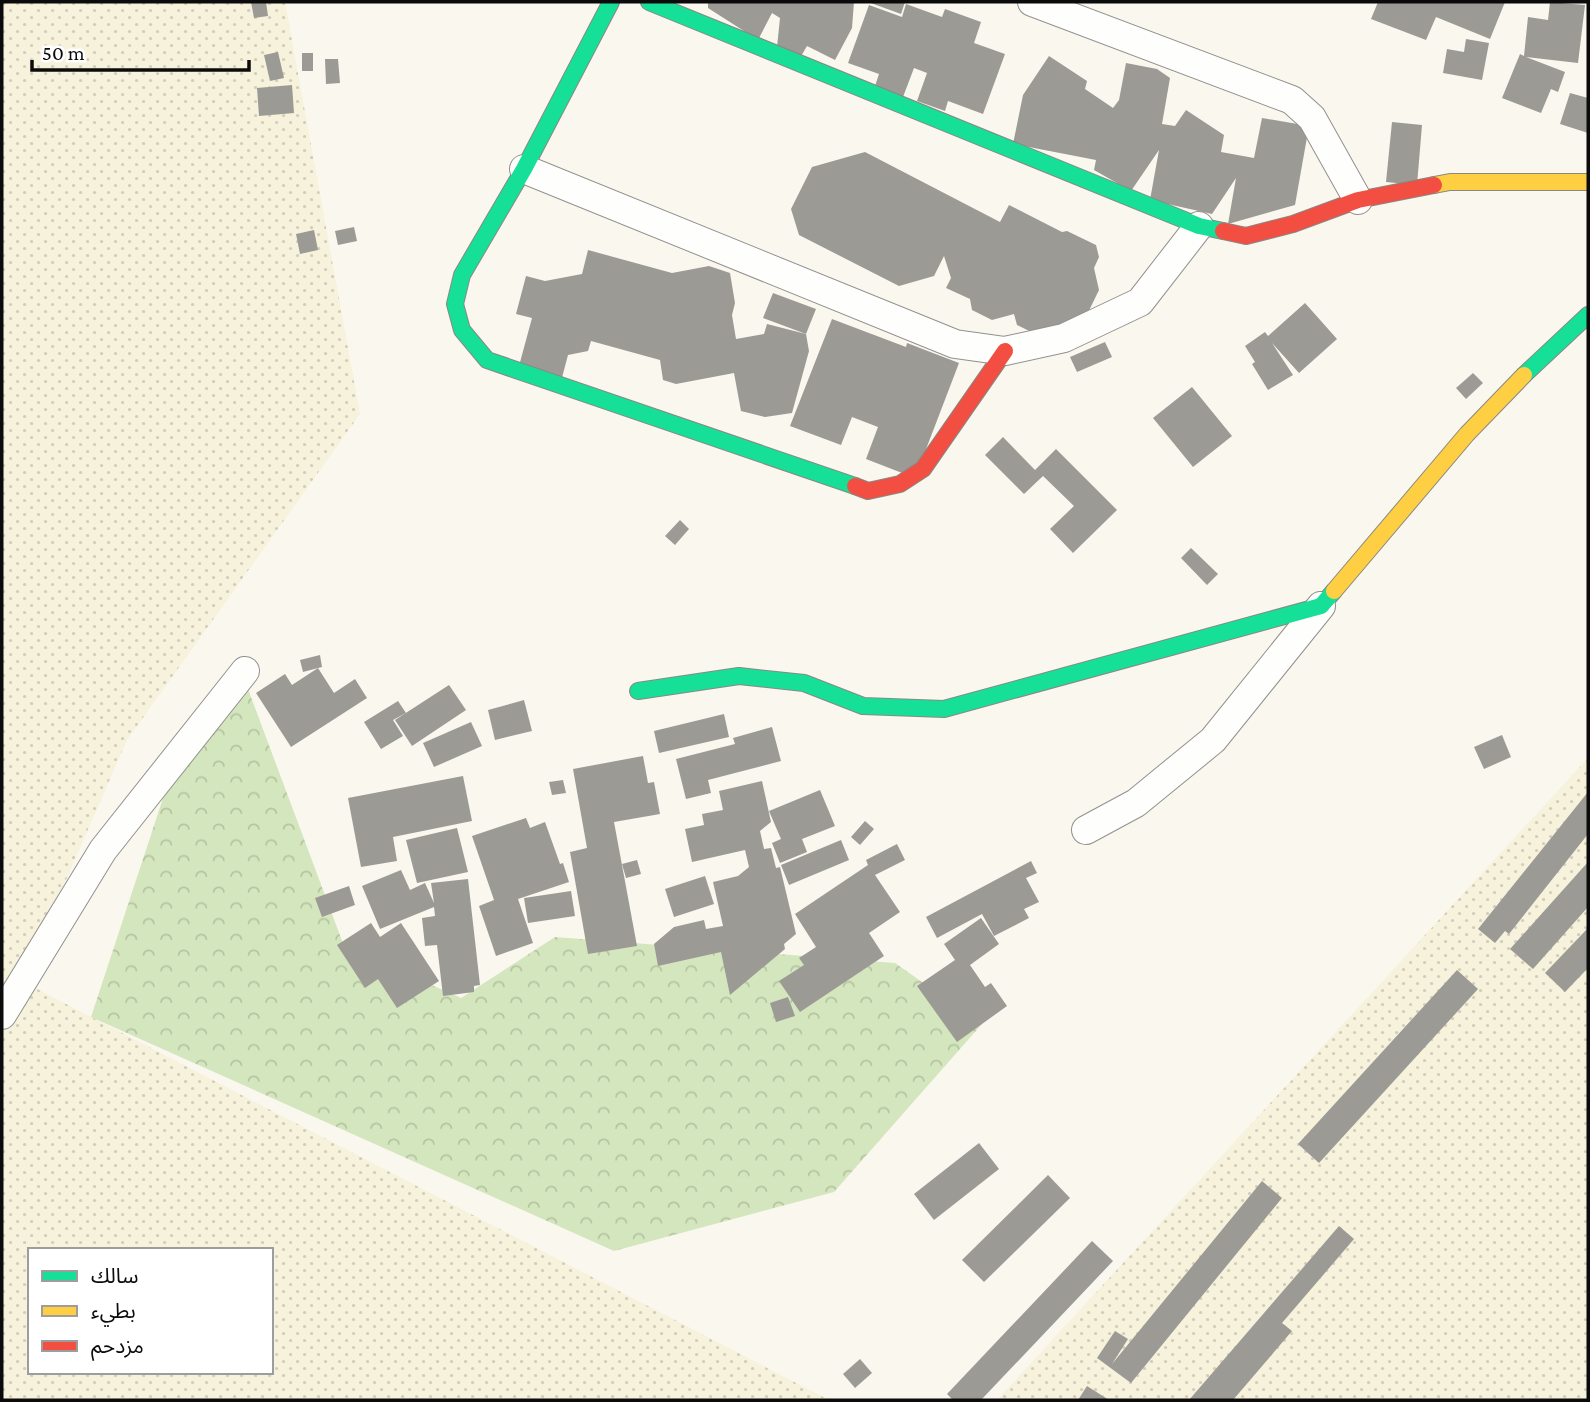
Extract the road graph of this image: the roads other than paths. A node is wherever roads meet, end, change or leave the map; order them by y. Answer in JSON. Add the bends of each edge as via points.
{"nodes":[{"id":1,"x":611,"y":2,"type":"edge"},
{"id":2,"x":649,"y":2,"type":"edge"},
{"id":3,"x":1032,"y":2,"type":"edge"},
{"id":4,"x":524,"y":169,"type":"junction"},
{"id":5,"x":1588,"y":182,"type":"edge"},
{"id":6,"x":1358,"y":200,"type":"junction"},
{"id":7,"x":1199,"y":226,"type":"junction"},
{"id":8,"x":1588,"y":315,"type":"edge"},
{"id":9,"x":1005,"y":351,"type":"junction"},
{"id":10,"x":1321,"y":606,"type":"junction"},
{"id":11,"x":245,"y":671,"type":"dead end"},
{"id":12,"x":638,"y":691,"type":"dead end"},
{"id":13,"x":1086,"y":830,"type":"dead end"},
{"id":14,"x":2,"y":1015,"type":"edge"}],
"edges":[{"from":1,"to":4,"type":"street"},
{"from":2,"to":7,"type":"street"},
{"from":3,"to":6,"type":"street","via":[[1293,100],[1312,118]]},
{"from":4,"to":9,"type":"street","via":[[955,344]]},
{"from":4,"to":9,"type":"street","via":[[462,275],[455,304],[462,330],[487,360],[868,491],[900,484],[923,469]]},
{"from":5,"to":6,"type":"street","via":[[1450,182]]},
{"from":6,"to":7,"type":"street","via":[[1293,225],[1246,236]]},
{"from":7,"to":9,"type":"street","via":[[1140,302],[1064,338]]},
{"from":8,"to":10,"type":"street","via":[[1467,434]]},
{"from":10,"to":12,"type":"street","via":[[944,709],[863,706],[804,684],[740,676]]},
{"from":10,"to":13,"type":"street","via":[[1213,740],[1136,803]]},
{"from":11,"to":14,"type":"street","via":[[103,850]]}]}
